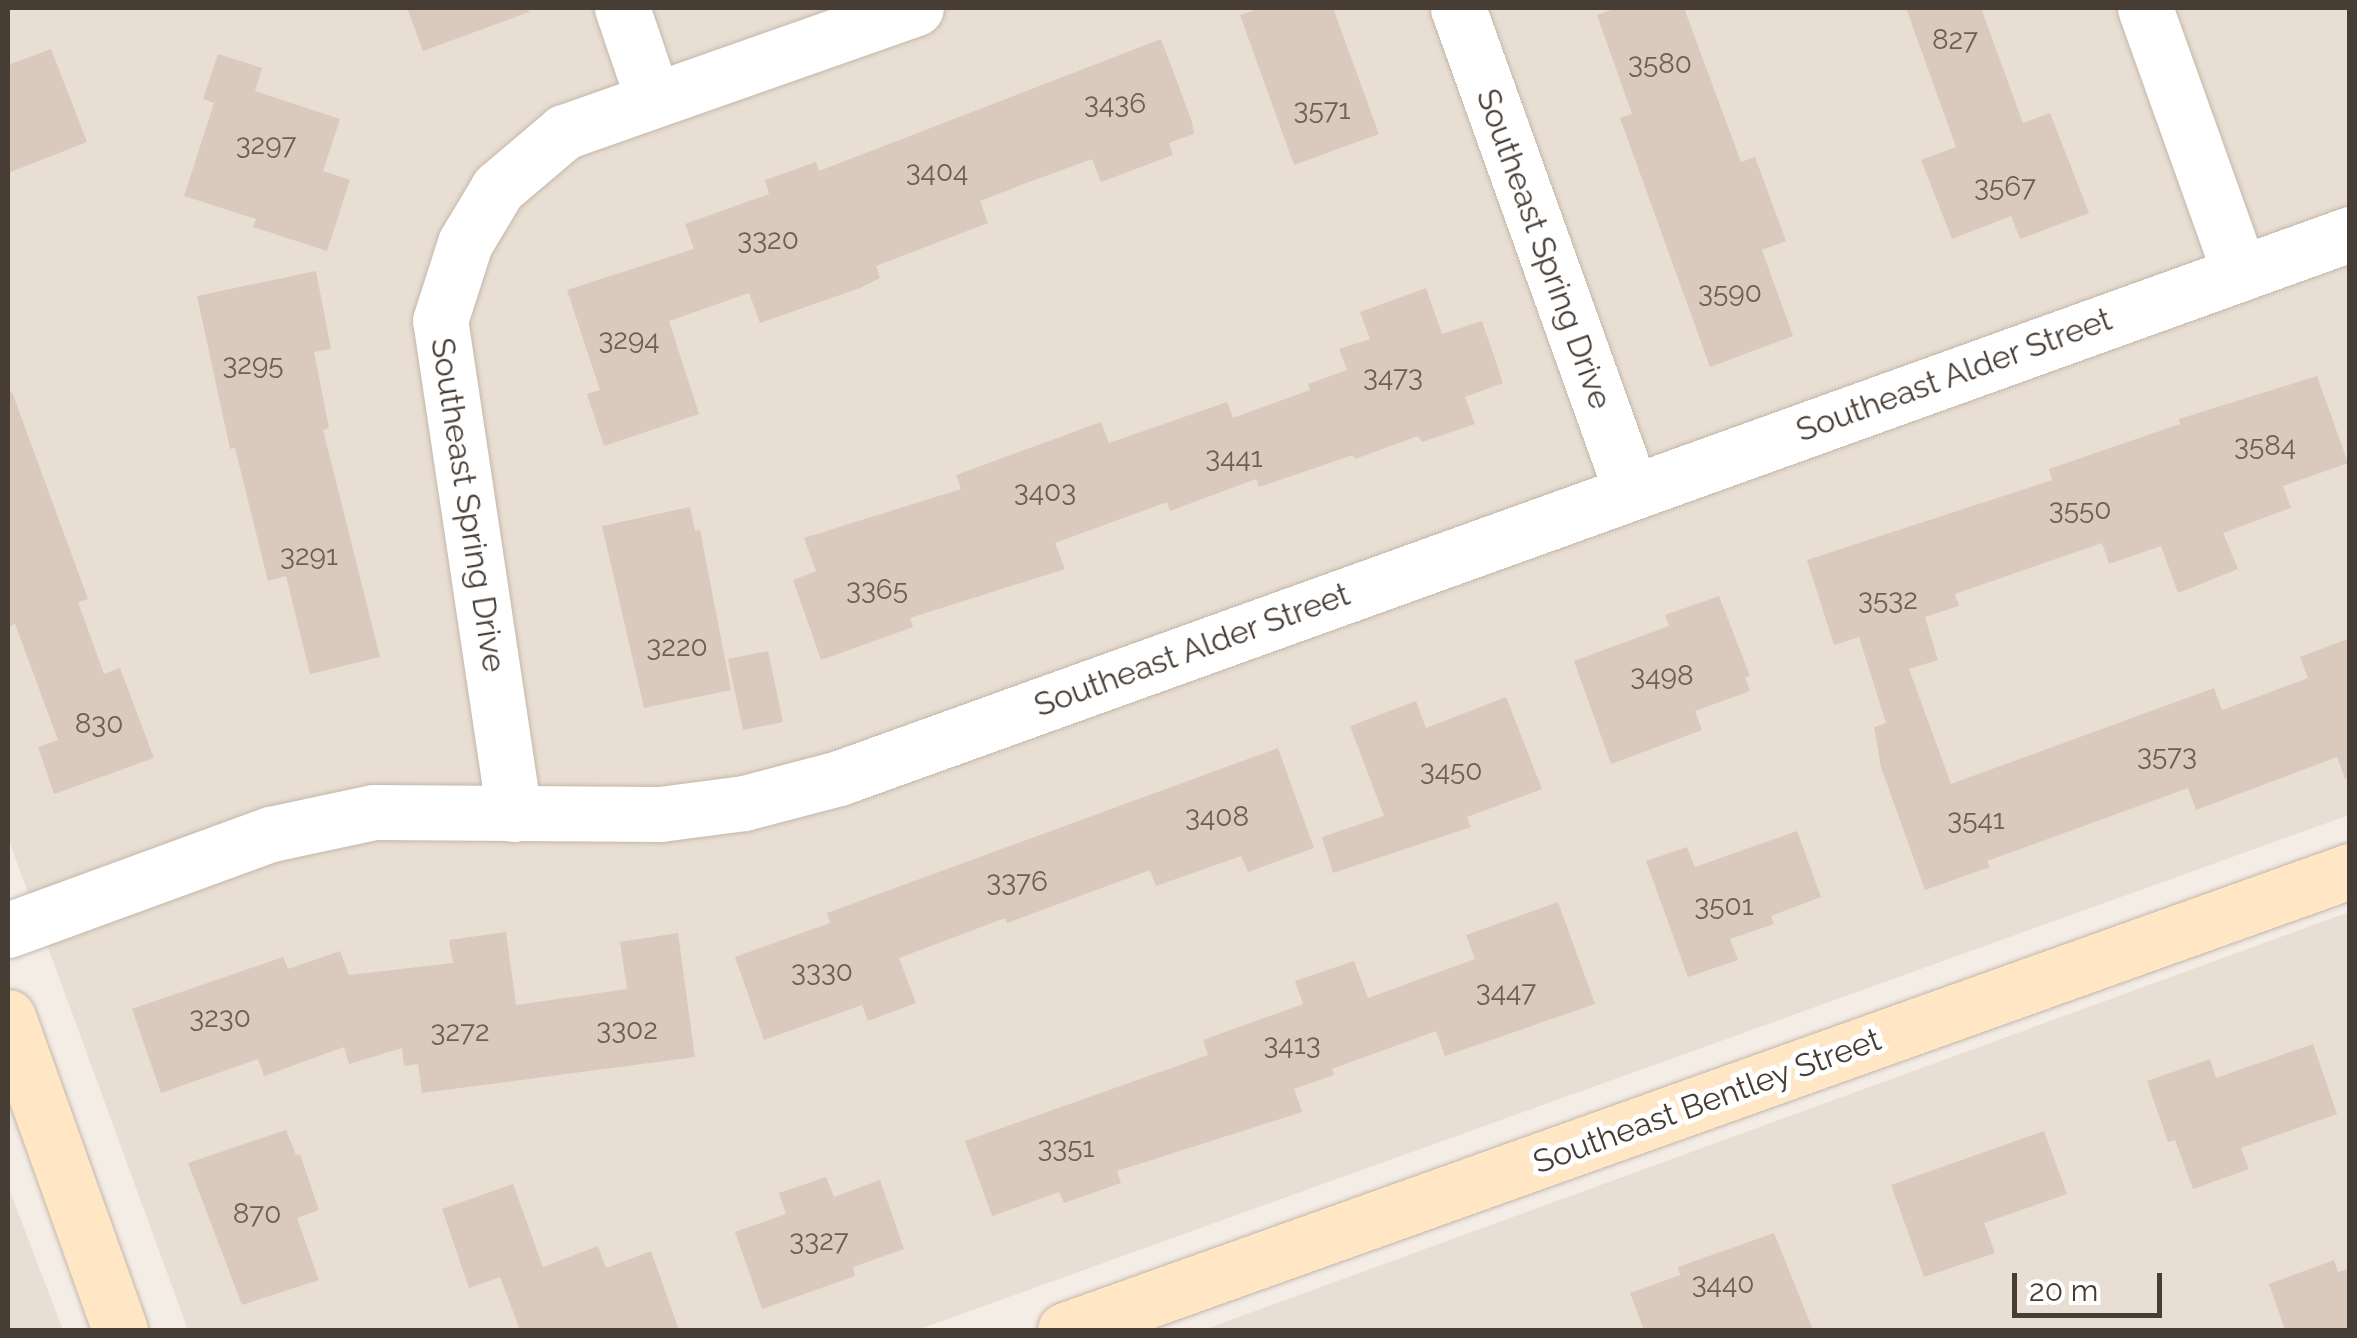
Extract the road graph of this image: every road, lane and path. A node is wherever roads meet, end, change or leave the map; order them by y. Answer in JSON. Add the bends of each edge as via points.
{"nodes":[{"id":1,"x":622,"y":8,"type":"edge"},
{"id":2,"x":916,"y":8,"type":"edge"},
{"id":3,"x":1458,"y":8,"type":"edge"},
{"id":4,"x":2146,"y":8,"type":"edge"},
{"id":5,"x":654,"y":100,"type":"junction"},
{"id":6,"x":2350,"y":234,"type":"edge"},
{"id":7,"x":2240,"y":273,"type":"junction"},
{"id":8,"x":1630,"y":490,"type":"junction"},
{"id":9,"x":514,"y":814,"type":"junction"},
{"id":10,"x":2350,"y":871,"type":"edge"},
{"id":11,"x":8,"y":930,"type":"edge"},
{"id":12,"x":8,"y":1017,"type":"edge"},
{"id":13,"x":120,"y":1330,"type":"edge"},
{"id":14,"x":1065,"y":1330,"type":"edge"}],
"edges":[{"from":1,"to":5,"type":"street"},
{"from":2,"to":5,"type":"street","name":"Southeast Spring Drive"},
{"from":3,"to":8,"type":"street","name":"Southeast Spring Drive"},
{"from":4,"to":7,"type":"street"},
{"from":5,"to":9,"type":"street","name":"Southeast Spring Drive","via":[[564,132],[498,188],[465,242],[440,321]]},
{"from":6,"to":7,"type":"street","name":"Southeast Alder Street"},
{"from":7,"to":8,"type":"street","name":"Southeast Alder Street"},
{"from":8,"to":9,"type":"street","name":"Southeast Alder Street","via":[[838,778],[744,803],[660,814]]},
{"from":9,"to":11,"type":"street","name":"Southeast Alder Street","via":[[374,812],[290,830]]},
{"from":10,"to":14,"type":"street","name":"Southeast Bentley Street"},
{"from":12,"to":13,"type":"street"}]}
